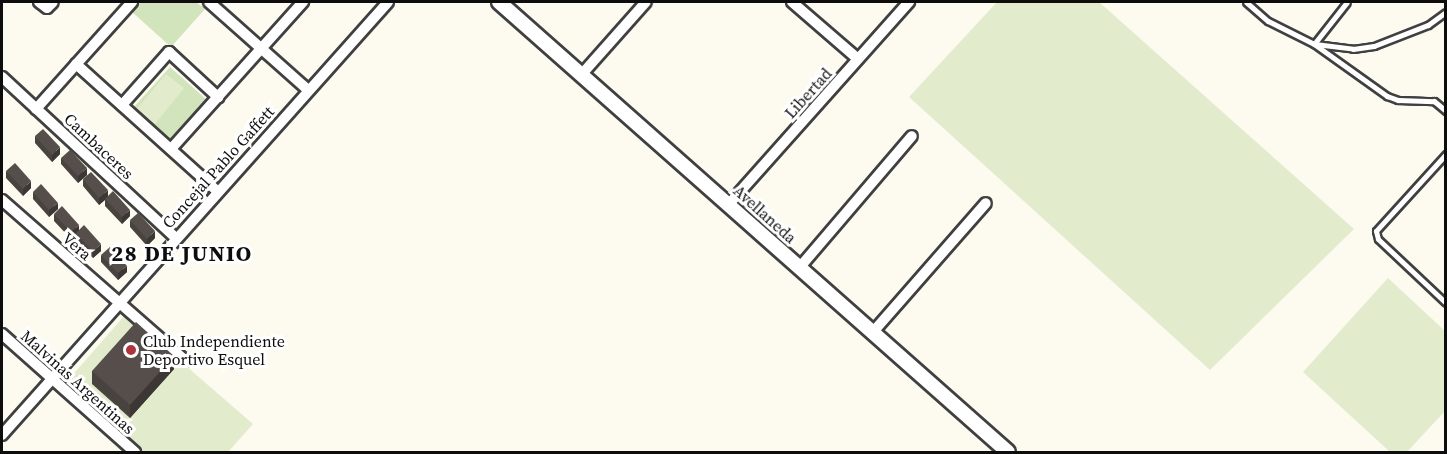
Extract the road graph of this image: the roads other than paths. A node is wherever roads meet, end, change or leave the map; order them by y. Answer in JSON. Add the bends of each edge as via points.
{"nodes":[{"id":1,"x":39,"y":2,"type":"edge"},
{"id":2,"x":53,"y":2,"type":"edge"},
{"id":3,"x":132,"y":2,"type":"edge"},
{"id":4,"x":208,"y":2,"type":"edge"},
{"id":5,"x":302,"y":2,"type":"edge"},
{"id":6,"x":388,"y":2,"type":"edge"},
{"id":7,"x":499,"y":2,"type":"edge"},
{"id":8,"x":646,"y":2,"type":"edge"},
{"id":9,"x":792,"y":2,"type":"edge"},
{"id":10,"x":909,"y":2,"type":"edge"},
{"id":11,"x":1246,"y":2,"type":"edge"},
{"id":12,"x":1347,"y":2,"type":"edge"},
{"id":13,"x":1446,"y":12,"type":"edge"},
{"id":14,"x":1314,"y":44,"type":"junction"},
{"id":15,"x":262,"y":49,"type":"junction"},
{"id":16,"x":858,"y":59,"type":"junction"},
{"id":17,"x":76,"y":64,"type":"junction"},
{"id":18,"x":582,"y":74,"type":"junction"},
{"id":19,"x":2,"y":77,"type":"edge"},
{"id":20,"x":308,"y":90,"type":"junction"},
{"id":21,"x":218,"y":98,"type":"junction"},
{"id":22,"x":122,"y":105,"type":"junction"},
{"id":23,"x":36,"y":109,"type":"junction"},
{"id":24,"x":1446,"y":111,"type":"edge"},
{"id":25,"x":912,"y":136,"type":"dead end"},
{"id":26,"x":171,"y":150,"type":"junction"},
{"id":27,"x":1446,"y":154,"type":"edge"},
{"id":28,"x":217,"y":191,"type":"junction"},
{"id":29,"x":2,"y":200,"type":"edge"},
{"id":30,"x":986,"y":203,"type":"dead end"},
{"id":31,"x":729,"y":204,"type":"junction"},
{"id":32,"x":175,"y":237,"type":"junction"},
{"id":33,"x":800,"y":267,"type":"junction"},
{"id":34,"x":118,"y":302,"type":"junction"},
{"id":35,"x":1446,"y":303,"type":"edge"},
{"id":36,"x":873,"y":332,"type":"junction"},
{"id":37,"x":2,"y":334,"type":"edge"},
{"id":38,"x":186,"y":361,"type":"dead end"},
{"id":39,"x":51,"y":378,"type":"junction"},
{"id":40,"x":2,"y":435,"type":"edge"},
{"id":41,"x":135,"y":453,"type":"edge"},
{"id":42,"x":1008,"y":453,"type":"edge"}],
"edges":[{"from":1,"to":2,"type":"street","via":[[47,8]]},
{"from":3,"to":17,"type":"street"},
{"from":4,"to":15,"type":"street"},
{"from":5,"to":15,"type":"street"},
{"from":6,"to":20,"type":"street","name":"Concejal Pablo Gaffett"},
{"from":7,"to":18,"type":"street","name":"Avellaneda"},
{"from":8,"to":18,"type":"street"},
{"from":9,"to":16,"type":"street"},
{"from":10,"to":16,"type":"street","name":"Libertad"},
{"from":11,"to":14,"type":"lane","via":[[1268,21]]},
{"from":12,"to":14,"type":"lane"},
{"from":13,"to":14,"type":"lane","via":[[1428,25],[1374,46]]},
{"from":14,"to":24,"type":"lane","via":[[1387,96],[1434,101]]},
{"from":15,"to":20,"type":"street"},
{"from":15,"to":21,"type":"street"},
{"from":16,"to":31,"type":"street","name":"Libertad"},
{"from":17,"to":22,"type":"street"},
{"from":17,"to":23,"type":"street"},
{"from":18,"to":31,"type":"street","name":"Avellaneda"},
{"from":19,"to":23,"type":"street","name":"Cambaceres"},
{"from":20,"to":28,"type":"street","name":"Concejal Pablo Gaffett"},
{"from":21,"to":22,"type":"street","via":[[169,52]]},
{"from":21,"to":26,"type":"street"},
{"from":22,"to":26,"type":"street"},
{"from":23,"to":32,"type":"street","name":"Cambaceres"},
{"from":25,"to":33,"type":"street"},
{"from":26,"to":28,"type":"street"},
{"from":27,"to":35,"type":"lane","via":[[1376,231],[1378,239]]},
{"from":28,"to":32,"type":"street","name":"Concejal Pablo Gaffett"},
{"from":29,"to":34,"type":"street","name":"Vera"},
{"from":30,"to":36,"type":"street"},
{"from":31,"to":33,"type":"street","name":"Avellaneda"},
{"from":32,"to":34,"type":"street","name":"Concejal Pablo Gaffett"},
{"from":33,"to":36,"type":"street","name":"Avellaneda"},
{"from":34,"to":38,"type":"street","name":"Vera"},
{"from":34,"to":39,"type":"street","name":"Concejal Pablo Gaffett"},
{"from":36,"to":42,"type":"street","name":"Avellaneda"},
{"from":37,"to":39,"type":"street","name":"Malvinas Argentinas"},
{"from":39,"to":40,"type":"street","name":"Concejal Pablo Gaffett"},
{"from":39,"to":41,"type":"street","name":"Malvinas Argentinas"}]}
